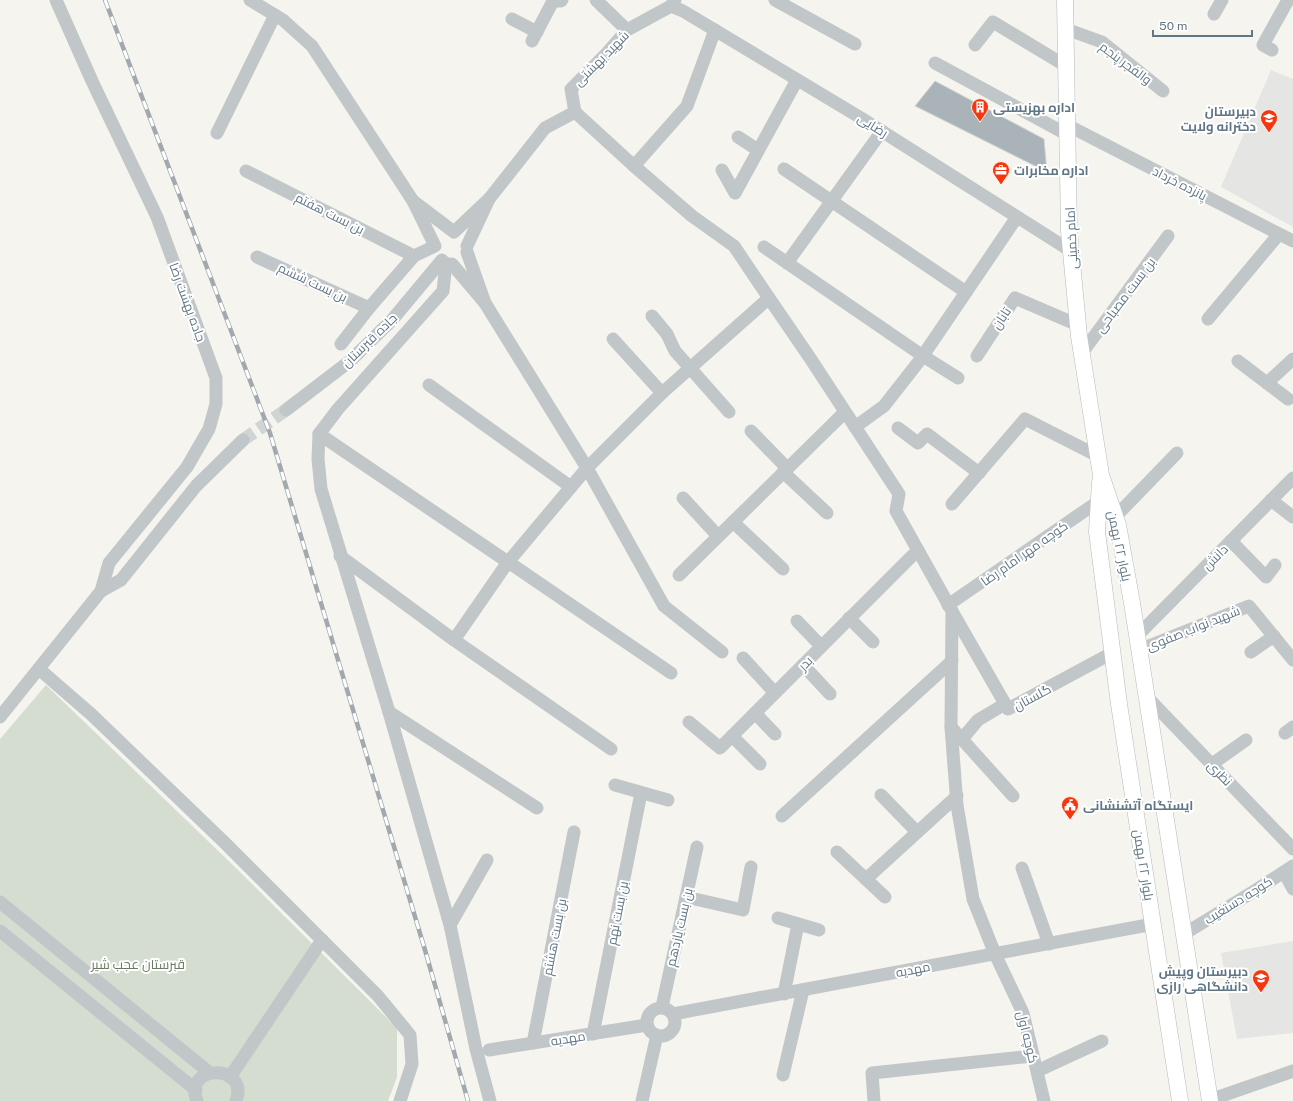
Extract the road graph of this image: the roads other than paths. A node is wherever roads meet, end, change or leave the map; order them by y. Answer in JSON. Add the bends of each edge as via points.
{"nodes":[{"id":1,"x":56,"y":0,"type":"edge"},
{"id":2,"x":250,"y":0,"type":"edge"},
{"id":3,"x":562,"y":0,"type":"edge"},
{"id":4,"x":775,"y":0,"type":"edge"},
{"id":5,"x":1064,"y":0,"type":"edge"},
{"id":6,"x":1222,"y":0,"type":"edge"},
{"id":7,"x":1288,"y":0,"type":"edge"},
{"id":8,"x":599,"y":1,"type":"edge"},
{"id":9,"x":673,"y":3,"type":"edge"},
{"id":10,"x":1214,"y":14,"type":"dead end"},
{"id":11,"x":275,"y":15,"type":"junction"},
{"id":12,"x":512,"y":19,"type":"dead end"},
{"id":13,"x":1066,"y":29,"type":"junction"},
{"id":14,"x":627,"y":30,"type":"junction"},
{"id":15,"x":715,"y":30,"type":"junction"},
{"id":16,"x":855,"y":44,"type":"dead end"},
{"id":17,"x":975,"y":45,"type":"dead end"},
{"id":18,"x":1272,"y":50,"type":"dead end"},
{"id":19,"x":935,"y":63,"type":"dead end"},
{"id":20,"x":1066,"y":66,"type":"junction"},
{"id":21,"x":797,"y":80,"type":"junction"},
{"id":22,"x":1163,"y":91,"type":"dead end"},
{"id":23,"x":575,"y":112,"type":"junction"},
{"id":24,"x":1068,"y":130,"type":"junction"},
{"id":25,"x":882,"y":131,"type":"junction"},
{"id":26,"x":217,"y":133,"type":"dead end"},
{"id":27,"x":738,"y":137,"type":"dead end"},
{"id":28,"x":758,"y":150,"type":"junction"},
{"id":29,"x":634,"y":166,"type":"junction"},
{"id":30,"x":784,"y":169,"type":"dead end"},
{"id":31,"x":722,"y":170,"type":"dead end"},
{"id":32,"x":246,"y":171,"type":"dead end"},
{"id":33,"x":490,"y":199,"type":"junction"},
{"id":34,"x":413,"y":201,"type":"junction"},
{"id":35,"x":832,"y":201,"type":"junction"},
{"id":36,"x":1017,"y":216,"type":"junction"},
{"id":37,"x":454,"y":232,"type":"junction"},
{"id":38,"x":1278,"y":234,"type":"junction"},
{"id":39,"x":1168,"y":236,"type":"dead end"},
{"id":40,"x":1293,"y":241,"type":"edge"},
{"id":41,"x":436,"y":246,"type":"junction"},
{"id":42,"x":764,"y":248,"type":"dead end"},
{"id":43,"x":467,"y":249,"type":"junction"},
{"id":44,"x":1071,"y":251,"type":"junction"},
{"id":45,"x":414,"y":256,"type":"junction"},
{"id":46,"x":257,"y":257,"type":"dead end"},
{"id":47,"x":446,"y":262,"type":"junction"},
{"id":48,"x":788,"y":264,"type":"junction"},
{"id":49,"x":966,"y":292,"type":"junction"},
{"id":50,"x":768,"y":298,"type":"junction"},
{"id":51,"x":485,"y":303,"type":"junction"},
{"id":52,"x":369,"y":308,"type":"junction"},
{"id":53,"x":652,"y":316,"type":"dead end"},
{"id":54,"x":1208,"y":319,"type":"dead end"},
{"id":55,"x":1078,"y":325,"type":"junction"},
{"id":56,"x":613,"y":339,"type":"dead end"},
{"id":57,"x":341,"y":344,"type":"dead end"},
{"id":58,"x":1082,"y":353,"type":"junction"},
{"id":59,"x":923,"y":356,"type":"junction"},
{"id":60,"x":977,"y":356,"type":"dead end"},
{"id":61,"x":1293,"y":359,"type":"edge"},
{"id":62,"x":1238,"y":361,"type":"dead end"},
{"id":63,"x":689,"y":368,"type":"junction"},
{"id":64,"x":958,"y":378,"type":"dead end"},
{"id":65,"x":1267,"y":383,"type":"junction"},
{"id":66,"x":429,"y":385,"type":"dead end"},
{"id":67,"x":662,"y":393,"type":"junction"},
{"id":68,"x":1288,"y":399,"type":"dead end"},
{"id":69,"x":286,"y":410,"type":"tunnel mouth"},
{"id":70,"x":729,"y":412,"type":"dead end"},
{"id":71,"x":845,"y":412,"type":"junction"},
{"id":72,"x":855,"y":427,"type":"junction"},
{"id":73,"x":898,"y":428,"type":"dead end"},
{"id":74,"x":751,"y":431,"type":"dead end"},
{"id":75,"x":318,"y":434,"type":"junction"},
{"id":76,"x":243,"y":440,"type":"tunnel mouth"},
{"id":77,"x":1177,"y":453,"type":"dead end"},
{"id":78,"x":1098,"y":456,"type":"junction"},
{"id":79,"x":587,"y":468,"type":"junction"},
{"id":80,"x":785,"y":470,"type":"junction"},
{"id":81,"x":979,"y":473,"type":"junction"},
{"id":82,"x":1101,"y":475,"type":"junction"},
{"id":83,"x":1293,"y":478,"type":"edge"},
{"id":84,"x":571,"y":487,"type":"junction"},
{"id":85,"x":683,"y":498,"type":"dead end"},
{"id":86,"x":1271,"y":500,"type":"junction"},
{"id":87,"x":1099,"y":501,"type":"junction"},
{"id":88,"x":952,"y":504,"type":"dead end"},
{"id":89,"x":827,"y":513,"type":"dead end"},
{"id":90,"x":1115,"y":516,"type":"junction"},
{"id":91,"x":1293,"y":517,"type":"edge"},
{"id":92,"x":733,"y":522,"type":"junction"},
{"id":93,"x":718,"y":536,"type":"junction"},
{"id":94,"x":1231,"y":541,"type":"junction"},
{"id":95,"x":918,"y":550,"type":"junction"},
{"id":96,"x":340,"y":556,"type":"junction"},
{"id":97,"x":508,"y":562,"type":"junction"},
{"id":98,"x":1275,"y":565,"type":"dead end"},
{"id":99,"x":784,"y":569,"type":"dead end"},
{"id":100,"x":679,"y":575,"type":"dead end"},
{"id":101,"x":101,"y":591,"type":"junction"},
{"id":102,"x":950,"y":608,"type":"junction"},
{"id":103,"x":849,"y":618,"type":"junction"},
{"id":104,"x":797,"y":621,"type":"dead end"},
{"id":105,"x":1274,"y":636,"type":"junction"},
{"id":106,"x":454,"y":640,"type":"junction"},
{"id":107,"x":874,"y":642,"type":"dead end"},
{"id":108,"x":1138,"y":643,"type":"junction"},
{"id":109,"x":822,"y":646,"type":"junction"},
{"id":110,"x":722,"y":652,"type":"dead end"},
{"id":111,"x":1251,"y":652,"type":"dead end"},
{"id":112,"x":1112,"y":653,"type":"junction"},
{"id":113,"x":1292,"y":656,"type":"edge"},
{"id":114,"x":743,"y":658,"type":"dead end"},
{"id":115,"x":952,"y":661,"type":"junction"},
{"id":116,"x":803,"y":666,"type":"junction"},
{"id":117,"x":39,"y":669,"type":"junction"},
{"id":118,"x":670,"y":674,"type":"dead end"},
{"id":119,"x":775,"y":692,"type":"junction"},
{"id":120,"x":830,"y":694,"type":"dead end"},
{"id":121,"x":1146,"y":696,"type":"junction"},
{"id":122,"x":1005,"y":704,"type":"junction"},
{"id":123,"x":389,"y":712,"type":"junction"},
{"id":124,"x":755,"y":713,"type":"junction"},
{"id":125,"x":0,"y":717,"type":"edge"},
{"id":126,"x":689,"y":722,"type":"dead end"},
{"id":127,"x":951,"y":727,"type":"junction"},
{"id":128,"x":775,"y":734,"type":"dead end"},
{"id":129,"x":732,"y":736,"type":"junction"},
{"id":130,"x":962,"y":739,"type":"junction"},
{"id":131,"x":1246,"y":740,"type":"dead end"},
{"id":132,"x":611,"y":748,"type":"dead end"},
{"id":133,"x":760,"y":764,"type":"dead end"},
{"id":134,"x":1212,"y":764,"type":"junction"},
{"id":135,"x":615,"y":785,"type":"dead end"},
{"id":136,"x":641,"y":793,"type":"junction"},
{"id":137,"x":880,"y":795,"type":"dead end"},
{"id":138,"x":957,"y":796,"type":"junction"},
{"id":139,"x":1013,"y":796,"type":"dead end"},
{"id":140,"x":668,"y":800,"type":"dead end"},
{"id":141,"x":537,"y":808,"type":"dead end"},
{"id":142,"x":782,"y":816,"type":"dead end"},
{"id":143,"x":574,"y":832,"type":"dead end"},
{"id":144,"x":917,"y":832,"type":"junction"},
{"id":145,"x":697,"y":847,"type":"dead end"},
{"id":146,"x":1293,"y":849,"type":"edge"},
{"id":147,"x":837,"y":852,"type":"dead end"},
{"id":148,"x":487,"y":860,"type":"dead end"},
{"id":149,"x":751,"y":868,"type":"dead end"},
{"id":150,"x":1022,"y":868,"type":"dead end"},
{"id":151,"x":1289,"y":869,"type":"edge"},
{"id":152,"x":866,"y":879,"type":"junction"},
{"id":153,"x":1293,"y":889,"type":"edge"},
{"id":154,"x":686,"y":897,"type":"junction"},
{"id":155,"x":885,"y":897,"type":"dead end"},
{"id":156,"x":0,"y":902,"type":"edge"},
{"id":157,"x":778,"y":918,"type":"dead end"},
{"id":158,"x":798,"y":924,"type":"junction"},
{"id":159,"x":1153,"y":924,"type":"junction"},
{"id":160,"x":450,"y":925,"type":"junction"},
{"id":161,"x":819,"y":930,"type":"dead end"},
{"id":162,"x":0,"y":931,"type":"edge"},
{"id":163,"x":1184,"y":934,"type":"junction"},
{"id":164,"x":322,"y":940,"type":"junction"},
{"id":165,"x":1049,"y":944,"type":"junction"},
{"id":166,"x":995,"y":954,"type":"junction"},
{"id":167,"x":803,"y":990,"type":"junction"},
{"id":168,"x":784,"y":994,"type":"junction"},
{"id":169,"x":667,"y":1011,"type":"junction"},
{"id":170,"x":647,"y":1026,"type":"junction"},
{"id":171,"x":593,"y":1034,"type":"junction"},
{"id":172,"x":657,"y":1035,"type":"junction"},
{"id":173,"x":1102,"y":1041,"type":"dead end"},
{"id":174,"x":533,"y":1043,"type":"junction"},
{"id":175,"x":489,"y":1050,"type":"dead end"},
{"id":176,"x":1033,"y":1056,"type":"junction"},
{"id":177,"x":1036,"y":1071,"type":"junction"},
{"id":178,"x":1293,"y":1071,"type":"edge"},
{"id":179,"x":210,"y":1073,"type":"junction"},
{"id":180,"x":783,"y":1075,"type":"dead end"},
{"id":181,"x":230,"y":1077,"type":"junction"},
{"id":182,"x":197,"y":1096,"type":"edge"},
{"id":183,"x":239,"y":1100,"type":"edge"},
{"id":184,"x":400,"y":1101,"type":"edge"},
{"id":185,"x":490,"y":1101,"type":"edge"},
{"id":186,"x":642,"y":1101,"type":"edge"},
{"id":187,"x":874,"y":1101,"type":"edge"},
{"id":188,"x":1044,"y":1101,"type":"edge"},
{"id":189,"x":1180,"y":1101,"type":"edge"},
{"id":190,"x":1210,"y":1101,"type":"edge"}],
"edges":[{"from":1,"to":101,"type":"street","name":"جاده بهشت رضا","via":[[157,217],[216,378],[216,404],[209,429],[187,467],[109,563]]},
{"from":2,"to":11,"type":"street"},
{"from":3,"to":12,"type":"street","via":[[553,1],[534,37]]},
{"from":4,"to":16,"type":"street"},
{"from":5,"to":13,"type":"main road","name":"امام خمینی"},
{"from":6,"to":10,"type":"street"},
{"from":7,"to":18,"type":"street","via":[[1263,45]]},
{"from":8,"to":14,"type":"street"},
{"from":9,"to":14,"type":"street","name":"شهید بهشتی"},
{"from":9,"to":15,"type":"street","name":"رضایی"},
{"from":11,"to":26,"type":"street"},
{"from":11,"to":34,"type":"street","via":[[312,46]]},
{"from":13,"to":20,"type":"main road","name":"امام خمینی"},
{"from":13,"to":22,"type":"street","name":"والفجر پنجم","via":[[1102,42]]},
{"from":14,"to":23,"type":"street","name":"شهید بهشتی","via":[[571,89]]},
{"from":15,"to":21,"type":"street","name":"رضایی"},
{"from":15,"to":29,"type":"street","via":[[687,106]]},
{"from":17,"to":20,"type":"street","via":[[993,22]]},
{"from":19,"to":24,"type":"street"},
{"from":20,"to":24,"type":"main road","name":"امام خمینی"},
{"from":21,"to":25,"type":"street","name":"رضایی"},
{"from":21,"to":28,"type":"street"},
{"from":23,"to":29,"type":"street","name":"گلستان"},
{"from":23,"to":33,"type":"street","via":[[545,128]]},
{"from":24,"to":38,"type":"street","name":"پانزده خرداد"},
{"from":24,"to":44,"type":"main road","name":"امام خمینی"},
{"from":25,"to":35,"type":"street"},
{"from":25,"to":36,"type":"street","name":"رضایی"},
{"from":27,"to":28,"type":"street"},
{"from":28,"to":31,"type":"street","via":[[734,193]]},
{"from":29,"to":50,"type":"street","name":"گلستان","via":[[692,216],[734,246]]},
{"from":30,"to":35,"type":"street"},
{"from":32,"to":45,"type":"street","name":"بن بست هفتم"},
{"from":33,"to":37,"type":"street"},
{"from":33,"to":43,"type":"street"},
{"from":34,"to":37,"type":"street"},
{"from":34,"to":41,"type":"street"},
{"from":35,"to":48,"type":"street"},
{"from":35,"to":49,"type":"street"},
{"from":36,"to":44,"type":"street","name":"رضایی"},
{"from":36,"to":49,"type":"street"},
{"from":37,"to":41,"type":"street","via":[[440,237]]},
{"from":37,"to":43,"type":"street","via":[[463,237]]},
{"from":38,"to":40,"type":"street","name":"پانزده خرداد"},
{"from":38,"to":54,"type":"street"},
{"from":39,"to":58,"type":"street","name":"بن بست مصباحی"},
{"from":41,"to":45,"type":"street"},
{"from":41,"to":47,"type":"street","via":[[438,256]]},
{"from":42,"to":48,"type":"street"},
{"from":43,"to":47,"type":"street","via":[[461,260]]},
{"from":43,"to":51,"type":"street"},
{"from":44,"to":55,"type":"main road","name":"امام خمینی"},
{"from":45,"to":52,"type":"street"},
{"from":46,"to":52,"type":"street","name":"بن بست ششم"},
{"from":47,"to":51,"type":"street"},
{"from":47,"to":69,"type":"street","name":"جاده قبرستان","via":[[350,361]]},
{"from":47,"to":75,"type":"street","via":[[444,291]]},
{"from":48,"to":59,"type":"street"},
{"from":49,"to":59,"type":"street"},
{"from":50,"to":63,"type":"street"},
{"from":50,"to":71,"type":"street","name":"گلستان"},
{"from":51,"to":79,"type":"street"},
{"from":52,"to":57,"type":"street"},
{"from":53,"to":63,"type":"street"},
{"from":55,"to":58,"type":"main road","name":"امام خمینی"},
{"from":55,"to":60,"type":"street","name":"تابان","via":[[1015,298]]},
{"from":56,"to":67,"type":"street"},
{"from":58,"to":78,"type":"main road","name":"امام خمینی"},
{"from":59,"to":64,"type":"street"},
{"from":59,"to":72,"type":"street","via":[[884,406]]},
{"from":61,"to":65,"type":"street"},
{"from":62,"to":65,"type":"street"},
{"from":63,"to":67,"type":"street"},
{"from":63,"to":70,"type":"street"},
{"from":65,"to":68,"type":"street"},
{"from":66,"to":84,"type":"street"},
{"from":67,"to":79,"type":"street"},
{"from":71,"to":72,"type":"street","name":"گلستان"},
{"from":71,"to":80,"type":"street"},
{"from":72,"to":95,"type":"street","name":"گلستان","via":[[899,494],[896,511]]},
{"from":73,"to":81,"type":"street","via":[[918,443],[927,434]]},
{"from":74,"to":80,"type":"street"},
{"from":75,"to":96,"type":"street","via":[[321,489]]},
{"from":75,"to":97,"type":"street"},
{"from":76,"to":101,"type":"street","via":[[196,486],[121,580]]},
{"from":77,"to":90,"type":"street"},
{"from":78,"to":81,"type":"street","via":[[1025,419]]},
{"from":78,"to":82,"type":"main road","name":"امام خمینی"},
{"from":79,"to":84,"type":"street"},
{"from":79,"to":110,"type":"street","via":[[664,606]]},
{"from":80,"to":89,"type":"street"},
{"from":80,"to":92,"type":"street"},
{"from":81,"to":88,"type":"street"},
{"from":82,"to":87,"type":"main road","name":"بلوار ۲۲ بهمن"},
{"from":82,"to":90,"type":"main road","name":"بلوار ۲۲ بهمن"},
{"from":83,"to":86,"type":"street","name":"دانش"},
{"from":84,"to":97,"type":"street"},
{"from":85,"to":93,"type":"street"},
{"from":86,"to":91,"type":"street"},
{"from":86,"to":94,"type":"street","name":"دانش"},
{"from":87,"to":102,"type":"street","name":"کوچه مهر امام رضا"},
{"from":87,"to":112,"type":"main road","name":"بلوار ۲۲ بهمن","via":[[1097,532]]},
{"from":90,"to":108,"type":"main road","name":"بلوار ۲۲ بهمن"},
{"from":92,"to":93,"type":"street"},
{"from":92,"to":99,"type":"street"},
{"from":93,"to":100,"type":"street"},
{"from":94,"to":98,"type":"street","via":[[1266,577]]},
{"from":94,"to":108,"type":"street","name":"دانش"},
{"from":95,"to":102,"type":"street","name":"گلستان"},
{"from":95,"to":103,"type":"street","name":"بدر"},
{"from":96,"to":106,"type":"street"},
{"from":96,"to":123,"type":"street"},
{"from":97,"to":106,"type":"street"},
{"from":97,"to":118,"type":"street"},
{"from":101,"to":117,"type":"street"},
{"from":102,"to":115,"type":"street","name":"کوچه اول"},
{"from":102,"to":122,"type":"street","name":"گلستان"},
{"from":103,"to":107,"type":"street"},
{"from":103,"to":109,"type":"street","name":"بدر"},
{"from":104,"to":109,"type":"street"},
{"from":105,"to":108,"type":"street","name":"شهید نواب صفوی","via":[[1249,606]]},
{"from":105,"to":111,"type":"street"},
{"from":105,"to":113,"type":"street","name":"شهید نواب صفوی"},
{"from":106,"to":132,"type":"street"},
{"from":108,"to":121,"type":"main road","name":"بلوار ۲۲ بهمن"},
{"from":109,"to":116,"type":"street","name":"بدر"},
{"from":112,"to":122,"type":"street","name":"گلستان","via":[[1008,709]]},
{"from":112,"to":159,"type":"main road","name":"بلوار ۲۲ بهمن"},
{"from":114,"to":119,"type":"street"},
{"from":115,"to":127,"type":"street","name":"کوچه اول"},
{"from":115,"to":142,"type":"street"},
{"from":116,"to":119,"type":"street","name":"بدر"},
{"from":116,"to":120,"type":"street"},
{"from":117,"to":125,"type":"street"},
{"from":117,"to":164,"type":"street","via":[[104,726]]},
{"from":119,"to":124,"type":"street","name":"بدر"},
{"from":121,"to":134,"type":"street","name":"نظری"},
{"from":121,"to":163,"type":"main road","name":"بلوار ۲۲ بهمن"},
{"from":122,"to":130,"type":"street","via":[[978,720]]},
{"from":123,"to":141,"type":"street"},
{"from":123,"to":160,"type":"street"},
{"from":124,"to":128,"type":"street"},
{"from":124,"to":129,"type":"street","name":"بدر"},
{"from":126,"to":129,"type":"street","name":"بدر","via":[[720,748]]},
{"from":127,"to":130,"type":"street"},
{"from":127,"to":138,"type":"street","name":"کوچه اول"},
{"from":129,"to":133,"type":"street"},
{"from":130,"to":139,"type":"street"},
{"from":131,"to":134,"type":"street"},
{"from":134,"to":146,"type":"street","name":"نظری"},
{"from":135,"to":136,"type":"street"},
{"from":136,"to":140,"type":"street"},
{"from":136,"to":171,"type":"street","name":"بن بست نهم"},
{"from":137,"to":144,"type":"street"},
{"from":138,"to":144,"type":"street"},
{"from":138,"to":166,"type":"street","name":"کوچه اول","via":[[973,898]]},
{"from":143,"to":174,"type":"street","name":"بن بست هشتم"},
{"from":144,"to":152,"type":"street"},
{"from":145,"to":154,"type":"street","name":"بن بست یازدهم"},
{"from":147,"to":152,"type":"street"},
{"from":148,"to":160,"type":"street"},
{"from":149,"to":154,"type":"street","via":[[743,910]]},
{"from":150,"to":165,"type":"street"},
{"from":151,"to":153,"type":"street"},
{"from":151,"to":163,"type":"street","name":"کوچه دستغیب"},
{"from":152,"to":155,"type":"street"},
{"from":154,"to":169,"type":"street","name":"بن بست یازدهم"},
{"from":156,"to":179,"type":"street"},
{"from":157,"to":158,"type":"street"},
{"from":158,"to":161,"type":"street"},
{"from":158,"to":168,"type":"street"},
{"from":159,"to":165,"type":"street","name":"مهدیه"},
{"from":159,"to":189,"type":"main road","name":"بلوار ۲۲ بهمن"},
{"from":160,"to":185,"type":"street","via":[[476,1049]]},
{"from":162,"to":182,"type":"street"},
{"from":163,"to":190,"type":"main road","name":"بلوار ۲۲ بهمن"},
{"from":164,"to":181,"type":"street"},
{"from":164,"to":184,"type":"street","via":[[378,996],[410,1035],[412,1064]]},
{"from":165,"to":166,"type":"street","name":"مهدیه"},
{"from":166,"to":167,"type":"street","name":"مهدیه"},
{"from":166,"to":176,"type":"street","name":"کوچه اول","via":[[1023,1013]]},
{"from":167,"to":168,"type":"street","name":"مهدیه"},
{"from":167,"to":180,"type":"street"},
{"from":168,"to":169,"type":"street","name":"مهدیه"},
{"from":169,"to":170,"type":"street","via":[[653,1010],[647,1016]]},
{"from":169,"to":172,"type":"street","via":[[675,1024],[670,1032],[662,1036]]},
{"from":170,"to":171,"type":"street","name":"مهدیه"},
{"from":170,"to":172,"type":"street"},
{"from":171,"to":174,"type":"street","name":"مهدیه"},
{"from":172,"to":186,"type":"street"},
{"from":173,"to":177,"type":"street"},
{"from":174,"to":175,"type":"street","name":"مهدیه"},
{"from":176,"to":177,"type":"street","name":"کوچه اول"},
{"from":176,"to":187,"type":"street","via":[[872,1073]]},
{"from":177,"to":188,"type":"street","name":"کوچه اول"},
{"from":178,"to":190,"type":"street"},
{"from":179,"to":181,"type":"street","via":[[224,1073]]},
{"from":179,"to":182,"type":"street","via":[[200,1080]]},
{"from":181,"to":183,"type":"street","via":[[238,1089]]}]}
